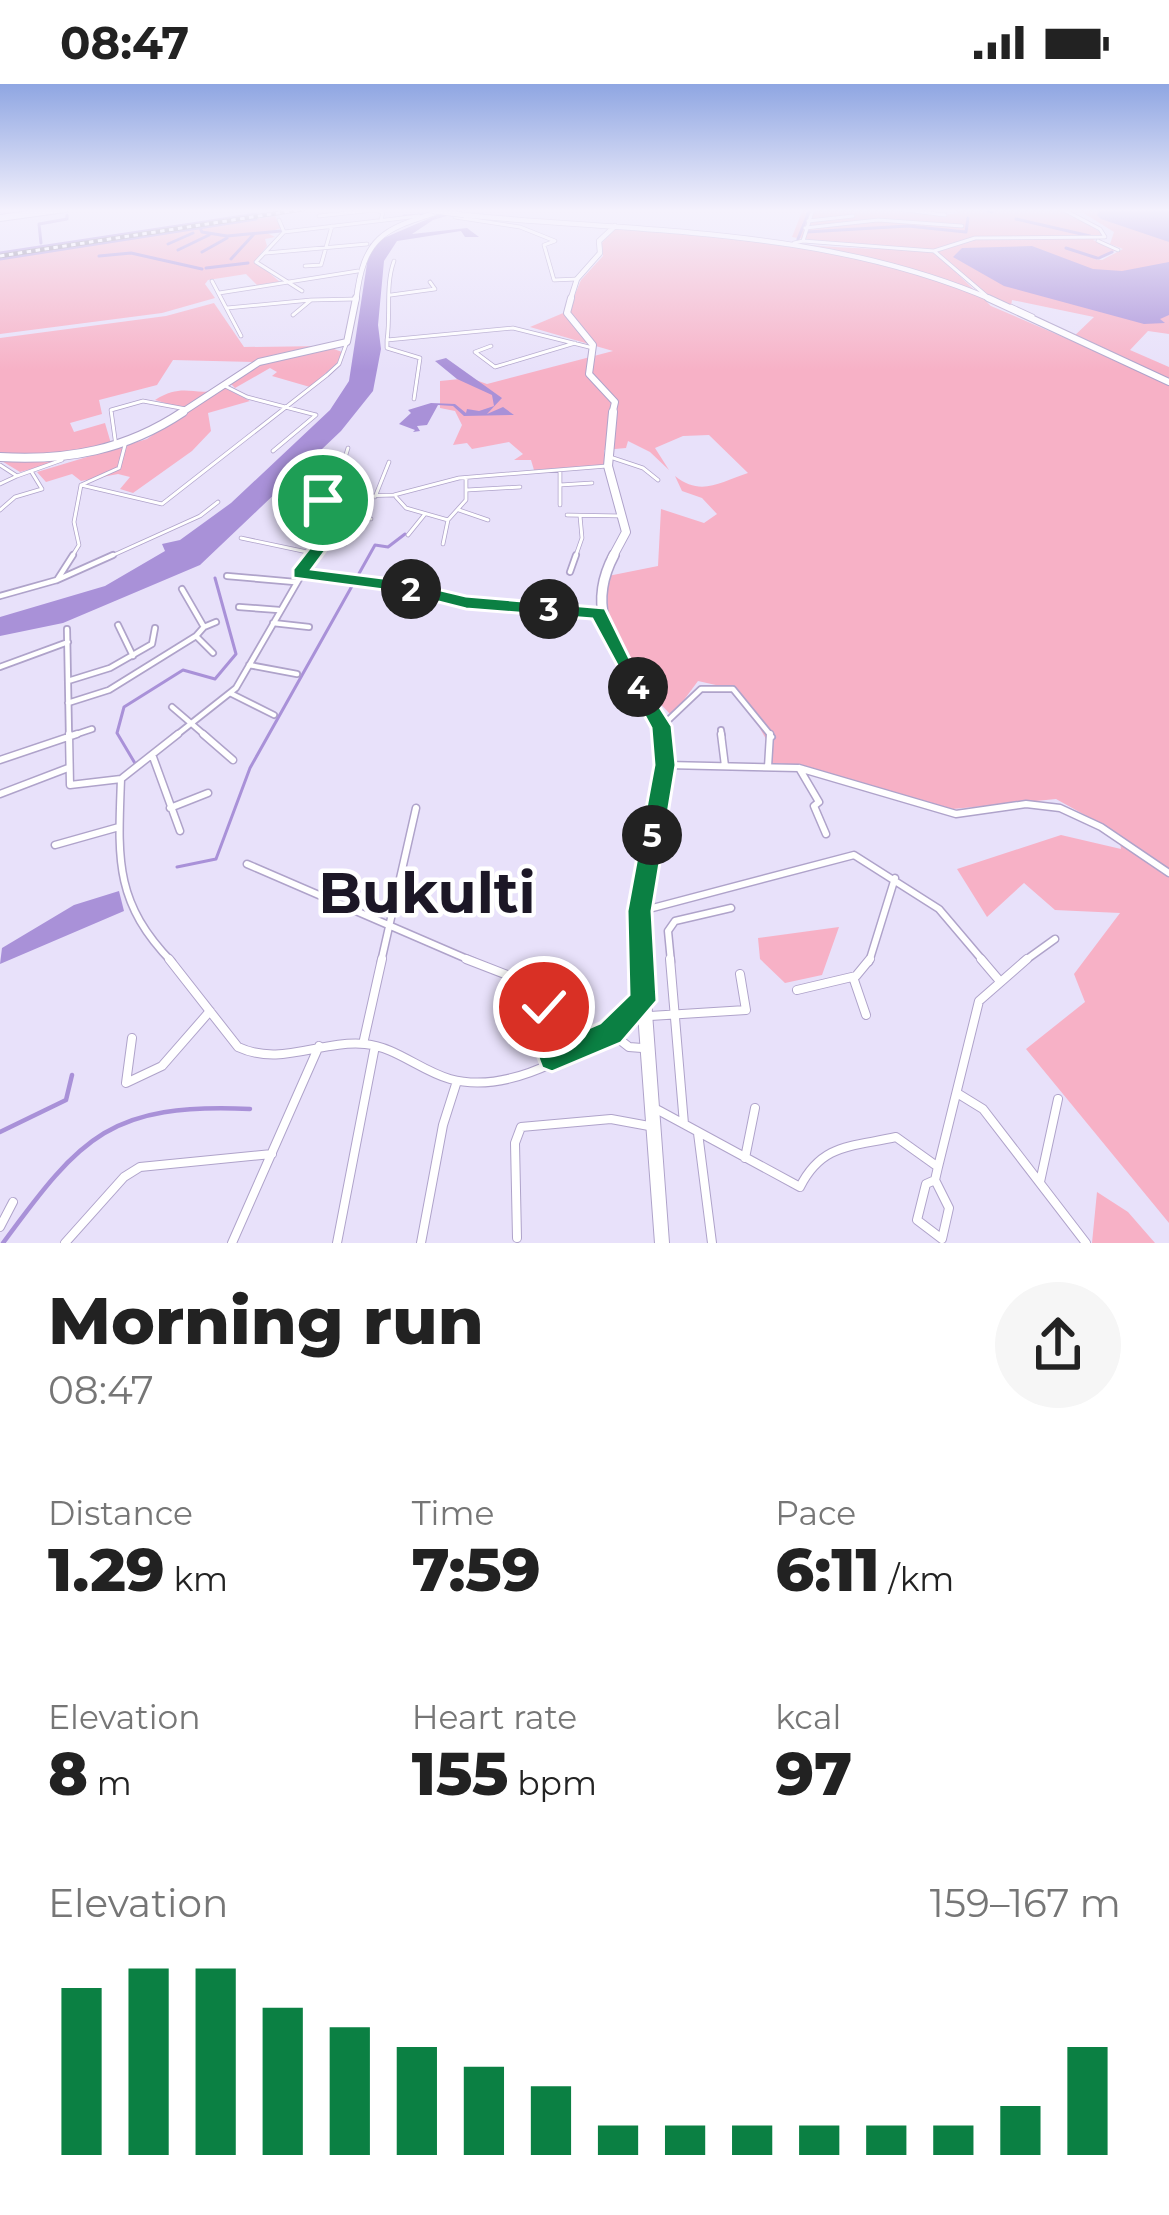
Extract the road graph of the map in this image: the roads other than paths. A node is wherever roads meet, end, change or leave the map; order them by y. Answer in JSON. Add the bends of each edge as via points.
{"nodes":[{"id":1,"x":258,"y":263,"type":"edge"},
{"id":2,"x":322,"y":263,"type":"edge"},
{"id":3,"x":361,"y":263,"type":"edge"},
{"id":4,"x":393,"y":263,"type":"edge"},
{"id":5,"x":549,"y":263,"type":"edge"},
{"id":6,"x":592,"y":263,"type":"edge"},
{"id":7,"x":886,"y":263,"type":"edge"},
{"id":8,"x":949,"y":263,"type":"edge"},
{"id":9,"x":305,"y":266,"type":"dead end"},
{"id":10,"x":358,"y":271,"type":"junction"},
{"id":11,"x":577,"y":279,"type":"junction"},
{"id":12,"x":212,"y":281,"type":"dead end"},
{"id":13,"x":287,"y":282,"type":"junction"},
{"id":14,"x":430,"y":282,"type":"dead end"},
{"id":15,"x":302,"y":291,"type":"dead end"},
{"id":16,"x":219,"y":292,"type":"junction"},
{"id":17,"x":392,"y":296,"type":"junction"},
{"id":18,"x":355,"y":299,"type":"junction"},
{"id":19,"x":311,"y":300,"type":"junction"},
{"id":20,"x":227,"y":308,"type":"junction"},
{"id":21,"x":293,"y":315,"type":"dead end"},
{"id":22,"x":1032,"y":321,"type":"junction"},
{"id":23,"x":241,"y":335,"type":"dead end"},
{"id":24,"x":387,"y":340,"type":"junction"},
{"id":25,"x":347,"y":342,"type":"junction"},
{"id":26,"x":575,"y":343,"type":"junction"},
{"id":27,"x":490,"y":346,"type":"dead end"},
{"id":28,"x":592,"y":347,"type":"junction"},
{"id":29,"x":1169,"y":382,"type":"edge"},
{"id":30,"x":223,"y":385,"type":"junction"},
{"id":31,"x":414,"y":399,"type":"dead end"},
{"id":32,"x":287,"y":407,"type":"junction"},
{"id":33,"x":185,"y":410,"type":"junction"},
{"id":34,"x":120,"y":445,"type":"junction"},
{"id":35,"x":348,"y":448,"type":"dead end"},
{"id":36,"x":273,"y":452,"type":"dead end"},
{"id":37,"x":608,"y":458,"type":"junction"},
{"id":38,"x":62,"y":460,"type":"junction"},
{"id":39,"x":0,"y":461,"type":"edge"},
{"id":40,"x":389,"y":461,"type":"dead end"},
{"id":41,"x":560,"y":470,"type":"junction"},
{"id":42,"x":31,"y":471,"type":"junction"},
{"id":43,"x":17,"y":476,"type":"junction"},
{"id":44,"x":466,"y":478,"type":"junction"},
{"id":45,"x":658,"y":480,"type":"dead end"},
{"id":46,"x":592,"y":483,"type":"dead end"},
{"id":47,"x":0,"y":484,"type":"edge"},
{"id":48,"x":81,"y":485,"type":"junction"},
{"id":49,"x":560,"y":485,"type":"junction"},
{"id":50,"x":520,"y":487,"type":"dead end"},
{"id":51,"x":467,"y":490,"type":"junction"},
{"id":52,"x":394,"y":495,"type":"junction"},
{"id":53,"x":375,"y":497,"type":"junction"},
{"id":54,"x":332,"y":499,"type":"junction"},
{"id":55,"x":357,"y":499,"type":"junction"},
{"id":56,"x":323,"y":500,"type":"junction"},
{"id":57,"x":218,"y":502,"type":"dead end"},
{"id":58,"x":560,"y":505,"type":"dead end"},
{"id":59,"x":0,"y":510,"type":"edge"},
{"id":60,"x":280,"y":510,"type":"dead end"},
{"id":61,"x":459,"y":511,"type":"junction"},
{"id":62,"x":344,"y":513,"type":"junction"},
{"id":63,"x":424,"y":514,"type":"junction"},
{"id":64,"x":567,"y":515,"type":"dead end"},
{"id":65,"x":580,"y":516,"type":"junction"},
{"id":66,"x":623,"y":516,"type":"junction"},
{"id":67,"x":371,"y":519,"type":"dead end"},
{"id":68,"x":448,"y":520,"type":"junction"},
{"id":69,"x":488,"y":520,"type":"dead end"},
{"id":70,"x":302,"y":530,"type":"dead end"},
{"id":71,"x":408,"y":536,"type":"dead end"},
{"id":72,"x":242,"y":538,"type":"dead end"},
{"id":73,"x":324,"y":539,"type":"junction"},
{"id":74,"x":345,"y":544,"type":"dead end"},
{"id":75,"x":443,"y":544,"type":"dead end"},
{"id":76,"x":313,"y":553,"type":"junction"},
{"id":77,"x":570,"y":572,"type":"dead end"},
{"id":78,"x":299,"y":573,"type":"junction"},
{"id":79,"x":226,"y":576,"type":"dead end"},
{"id":80,"x":57,"y":580,"type":"junction"},
{"id":81,"x":295,"y":582,"type":"junction"},
{"id":82,"x":182,"y":589,"type":"dead end"},
{"id":83,"x":0,"y":596,"type":"edge"},
{"id":84,"x":239,"y":607,"type":"dead end"},
{"id":85,"x":279,"y":610,"type":"junction"},
{"id":86,"x":598,"y":613,"type":"junction"},
{"id":87,"x":215,"y":622,"type":"dead end"},
{"id":88,"x":272,"y":623,"type":"junction"},
{"id":89,"x":118,"y":625,"type":"dead end"},
{"id":90,"x":204,"y":627,"type":"junction"},
{"id":91,"x":309,"y":627,"type":"dead end"},
{"id":92,"x":154,"y":628,"type":"dead end"},
{"id":93,"x":67,"y":629,"type":"dead end"},
{"id":94,"x":196,"y":636,"type":"junction"},
{"id":95,"x":68,"y":642,"type":"junction"},
{"id":96,"x":213,"y":653,"type":"dead end"},
{"id":97,"x":133,"y":656,"type":"junction"},
{"id":98,"x":249,"y":665,"type":"junction"},
{"id":99,"x":0,"y":667,"type":"edge"},
{"id":100,"x":297,"y":674,"type":"dead end"},
{"id":101,"x":68,"y":681,"type":"junction"},
{"id":102,"x":230,"y":693,"type":"junction"},
{"id":103,"x":68,"y":703,"type":"junction"},
{"id":104,"x":172,"y":707,"type":"dead end"},
{"id":105,"x":274,"y":715,"type":"dead end"},
{"id":106,"x":194,"y":724,"type":"junction"},
{"id":107,"x":662,"y":726,"type":"junction"},
{"id":108,"x":92,"y":729,"type":"dead end"},
{"id":109,"x":722,"y":730,"type":"dead end"},
{"id":110,"x":68,"y":737,"type":"junction"},
{"id":111,"x":154,"y":757,"type":"junction"},
{"id":112,"x":0,"y":760,"type":"edge"},
{"id":113,"x":233,"y":760,"type":"dead end"},
{"id":114,"x":665,"y":765,"type":"junction"},
{"id":115,"x":725,"y":766,"type":"junction"},
{"id":116,"x":768,"y":767,"type":"junction"},
{"id":117,"x":68,"y":768,"type":"junction"},
{"id":118,"x":799,"y":769,"type":"junction"},
{"id":119,"x":121,"y":779,"type":"junction"},
{"id":120,"x":0,"y":794,"type":"edge"},
{"id":121,"x":208,"y":794,"type":"dead end"},
{"id":122,"x":170,"y":808,"type":"junction"},
{"id":123,"x":416,"y":808,"type":"dead end"},
{"id":124,"x":119,"y":826,"type":"junction"},
{"id":125,"x":180,"y":830,"type":"dead end"},
{"id":126,"x":826,"y":834,"type":"dead end"},
{"id":127,"x":55,"y":845,"type":"dead end"},
{"id":128,"x":247,"y":864,"type":"dead end"},
{"id":129,"x":1169,"y":873,"type":"edge"},
{"id":130,"x":895,"y":878,"type":"junction"},
{"id":131,"x":731,"y":908,"type":"dead end"},
{"id":132,"x":640,"y":911,"type":"junction"},
{"id":133,"x":388,"y":929,"type":"junction"},
{"id":134,"x":1054,"y":939,"type":"dead end"},
{"id":135,"x":740,"y":974,"type":"dead end"},
{"id":136,"x":853,"y":976,"type":"junction"},
{"id":137,"x":999,"y":980,"type":"junction"},
{"id":138,"x":796,"y":990,"type":"dead end"},
{"id":139,"x":644,"y":1008,"type":"junction"},
{"id":140,"x":210,"y":1011,"type":"junction"},
{"id":141,"x":866,"y":1015,"type":"dead end"},
{"id":142,"x":677,"y":1016,"type":"junction"},
{"id":143,"x":610,"y":1033,"type":"junction"},
{"id":144,"x":132,"y":1038,"type":"dead end"},
{"id":145,"x":363,"y":1044,"type":"junction"},
{"id":146,"x":320,"y":1046,"type":"junction"},
{"id":147,"x":375,"y":1046,"type":"junction"},
{"id":148,"x":648,"y":1049,"type":"junction"},
{"id":149,"x":552,"y":1058,"type":"junction"},
{"id":150,"x":457,"y":1081,"type":"junction"},
{"id":151,"x":957,"y":1094,"type":"junction"},
{"id":152,"x":1058,"y":1099,"type":"dead end"},
{"id":153,"x":653,"y":1107,"type":"junction"},
{"id":154,"x":755,"y":1108,"type":"dead end"},
{"id":155,"x":684,"y":1124,"type":"junction"},
{"id":156,"x":655,"y":1127,"type":"junction"},
{"id":157,"x":698,"y":1132,"type":"junction"},
{"id":158,"x":272,"y":1154,"type":"junction"},
{"id":159,"x":745,"y":1158,"type":"junction"},
{"id":160,"x":938,"y":1167,"type":"junction"},
{"id":161,"x":935,"y":1180,"type":"junction"},
{"id":162,"x":1040,"y":1182,"type":"junction"},
{"id":163,"x":13,"y":1202,"type":"dead end"},
{"id":164,"x":0,"y":1228,"type":"edge"},
{"id":165,"x":517,"y":1238,"type":"dead end"},
{"id":166,"x":65,"y":1243,"type":"edge"},
{"id":167,"x":232,"y":1243,"type":"edge"},
{"id":168,"x":337,"y":1243,"type":"edge"},
{"id":169,"x":421,"y":1243,"type":"edge"},
{"id":170,"x":662,"y":1243,"type":"edge"},
{"id":171,"x":712,"y":1243,"type":"edge"},
{"id":172,"x":1086,"y":1243,"type":"edge"}],
"edges":[{"from":1,"to":13,"type":"street"},
{"from":2,"to":9,"type":"street"},
{"from":3,"to":10,"type":"street"},
{"from":4,"to":17,"type":"street"},
{"from":5,"to":11,"type":"street","via":[[554,280]]},
{"from":6,"to":11,"type":"street"},
{"from":7,"to":22,"type":"street"},
{"from":8,"to":22,"type":"street"},
{"from":10,"to":13,"type":"street"},
{"from":10,"to":18,"type":"street"},
{"from":11,"to":28,"type":"street","via":[[568,316]]},
{"from":12,"to":16,"type":"street"},
{"from":13,"to":15,"type":"street"},
{"from":13,"to":16,"type":"street"},
{"from":14,"to":17,"type":"street","via":[[435,289]]},
{"from":16,"to":20,"type":"street"},
{"from":17,"to":24,"type":"street"},
{"from":18,"to":19,"type":"street"},
{"from":18,"to":25,"type":"street"},
{"from":19,"to":20,"type":"street"},
{"from":19,"to":21,"type":"street"},
{"from":20,"to":23,"type":"street"},
{"from":22,"to":29,"type":"street"},
{"from":24,"to":26,"type":"street","via":[[513,328]]},
{"from":24,"to":31,"type":"street","via":[[387,348],[420,358]]},
{"from":25,"to":30,"type":"street","via":[[282,353]]},
{"from":25,"to":32,"type":"street","via":[[338,364]]},
{"from":26,"to":27,"type":"street","via":[[495,367],[475,352]]},
{"from":26,"to":28,"type":"street"},
{"from":28,"to":37,"type":"street","via":[[589,374],[615,402]]},
{"from":30,"to":32,"type":"street"},
{"from":30,"to":33,"type":"street"},
{"from":32,"to":36,"type":"street","via":[[316,416]]},
{"from":32,"to":48,"type":"street","via":[[162,504]]},
{"from":33,"to":34,"type":"street"},
{"from":33,"to":34,"type":"street","via":[[143,401],[111,410]]},
{"from":34,"to":38,"type":"street"},
{"from":34,"to":48,"type":"street","via":[[119,468]]},
{"from":35,"to":54,"type":"street"},
{"from":37,"to":41,"type":"street"},
{"from":37,"to":45,"type":"street"},
{"from":37,"to":66,"type":"street"},
{"from":38,"to":39,"type":"street"},
{"from":38,"to":42,"type":"street"},
{"from":39,"to":43,"type":"street"},
{"from":40,"to":53,"type":"street"},
{"from":41,"to":44,"type":"street"},
{"from":41,"to":49,"type":"street"},
{"from":42,"to":43,"type":"street"},
{"from":42,"to":59,"type":"street","via":[[42,489]]},
{"from":43,"to":47,"type":"street"},
{"from":44,"to":51,"type":"street"},
{"from":44,"to":52,"type":"street"},
{"from":46,"to":49,"type":"street"},
{"from":48,"to":80,"type":"street","via":[[79,545]]},
{"from":49,"to":58,"type":"street"},
{"from":50,"to":51,"type":"street"},
{"from":51,"to":61,"type":"street"},
{"from":52,"to":53,"type":"street"},
{"from":52,"to":63,"type":"street"},
{"from":53,"to":55,"type":"street"},
{"from":54,"to":55,"type":"street"},
{"from":54,"to":56,"type":"street"},
{"from":55,"to":62,"type":"street"},
{"from":56,"to":60,"type":"street","via":[[290,498]]},
{"from":56,"to":70,"type":"street"},
{"from":57,"to":80,"type":"street"},
{"from":61,"to":68,"type":"street"},
{"from":61,"to":69,"type":"street"},
{"from":62,"to":67,"type":"street"},
{"from":62,"to":73,"type":"street"},
{"from":63,"to":68,"type":"street"},
{"from":63,"to":71,"type":"street"},
{"from":64,"to":65,"type":"street"},
{"from":65,"to":66,"type":"street"},
{"from":65,"to":77,"type":"street"},
{"from":66,"to":86,"type":"street","via":[[626,532],[602,579]]},
{"from":68,"to":75,"type":"street"},
{"from":72,"to":76,"type":"street"},
{"from":73,"to":74,"type":"street"},
{"from":73,"to":76,"type":"street"},
{"from":76,"to":78,"type":"street"},
{"from":78,"to":81,"type":"street"},
{"from":78,"to":86,"type":"street","via":[[466,602]]},
{"from":79,"to":81,"type":"street"},
{"from":80,"to":83,"type":"street"},
{"from":81,"to":85,"type":"street"},
{"from":82,"to":90,"type":"street"},
{"from":84,"to":85,"type":"street"},
{"from":85,"to":88,"type":"street"},
{"from":86,"to":107,"type":"street"},
{"from":87,"to":90,"type":"street"},
{"from":88,"to":91,"type":"street"},
{"from":88,"to":98,"type":"street"},
{"from":89,"to":97,"type":"street"},
{"from":90,"to":94,"type":"street"},
{"from":92,"to":97,"type":"street","via":[[152,644]]},
{"from":93,"to":95,"type":"street"},
{"from":94,"to":96,"type":"street"},
{"from":94,"to":103,"type":"street","via":[[109,690]]},
{"from":95,"to":99,"type":"street"},
{"from":95,"to":101,"type":"street"},
{"from":97,"to":101,"type":"street"},
{"from":98,"to":100,"type":"street"},
{"from":98,"to":102,"type":"street"},
{"from":101,"to":103,"type":"street"},
{"from":102,"to":105,"type":"street"},
{"from":102,"to":106,"type":"street"},
{"from":103,"to":110,"type":"street"},
{"from":104,"to":106,"type":"street"},
{"from":106,"to":111,"type":"street"},
{"from":106,"to":113,"type":"street"},
{"from":107,"to":114,"type":"street"},
{"from":107,"to":116,"type":"street","via":[[701,688],[733,689],[772,737]]},
{"from":108,"to":110,"type":"street"},
{"from":109,"to":115,"type":"street"},
{"from":110,"to":112,"type":"street"},
{"from":110,"to":117,"type":"street"},
{"from":111,"to":119,"type":"street"},
{"from":111,"to":122,"type":"street"},
{"from":114,"to":115,"type":"street"},
{"from":114,"to":132,"type":"street"},
{"from":115,"to":116,"type":"street"},
{"from":116,"to":118,"type":"street"},
{"from":117,"to":119,"type":"street","via":[[70,785]]},
{"from":117,"to":120,"type":"street"},
{"from":118,"to":126,"type":"street"},
{"from":118,"to":129,"type":"street","via":[[943,812],[1060,808]]},
{"from":119,"to":124,"type":"street"},
{"from":121,"to":122,"type":"street"},
{"from":122,"to":125,"type":"street"},
{"from":123,"to":133,"type":"street"},
{"from":124,"to":127,"type":"street"},
{"from":124,"to":140,"type":"street","via":[[127,903]]},
{"from":128,"to":133,"type":"street"},
{"from":130,"to":132,"type":"street","via":[[854,855]]},
{"from":130,"to":136,"type":"street","via":[[868,964]]},
{"from":130,"to":137,"type":"street","via":[[939,909]]},
{"from":131,"to":142,"type":"street","via":[[671,926]]},
{"from":132,"to":139,"type":"street"},
{"from":133,"to":145,"type":"street"},
{"from":133,"to":149,"type":"street","via":[[533,985]]},
{"from":134,"to":137,"type":"street"},
{"from":135,"to":142,"type":"street","via":[[746,1010]]},
{"from":136,"to":138,"type":"street"},
{"from":136,"to":141,"type":"street"},
{"from":137,"to":151,"type":"street","via":[[979,1000]]},
{"from":139,"to":142,"type":"street"},
{"from":139,"to":143,"type":"street"},
{"from":139,"to":148,"type":"street"},
{"from":140,"to":144,"type":"street","via":[[164,1064],[126,1083]]},
{"from":140,"to":146,"type":"street","via":[[251,1055]]},
{"from":142,"to":155,"type":"street"},
{"from":143,"to":148,"type":"street"},
{"from":143,"to":149,"type":"street"},
{"from":145,"to":146,"type":"street"},
{"from":145,"to":147,"type":"street"},
{"from":146,"to":158,"type":"street"},
{"from":147,"to":150,"type":"street"},
{"from":147,"to":168,"type":"street"},
{"from":148,"to":153,"type":"street"},
{"from":149,"to":150,"type":"street","via":[[510,1078]]},
{"from":150,"to":169,"type":"street"},
{"from":151,"to":160,"type":"street"},
{"from":151,"to":162,"type":"street","via":[[983,1109]]},
{"from":152,"to":162,"type":"street"},
{"from":153,"to":155,"type":"street"},
{"from":153,"to":156,"type":"street"},
{"from":154,"to":159,"type":"street"},
{"from":155,"to":157,"type":"street"},
{"from":156,"to":165,"type":"street","via":[[611,1119],[521,1127]]},
{"from":156,"to":170,"type":"street"},
{"from":157,"to":159,"type":"street"},
{"from":157,"to":171,"type":"street"},
{"from":158,"to":166,"type":"street","via":[[140,1167]]},
{"from":158,"to":167,"type":"street"},
{"from":159,"to":160,"type":"street","via":[[800,1186],[823,1154],[896,1137]]},
{"from":160,"to":161,"type":"street"},
{"from":161,"to":161,"type":"street","via":[[926,1184],[917,1220],[942,1239],[952,1207]]},
{"from":162,"to":172,"type":"street"},
{"from":163,"to":164,"type":"street"}]}
